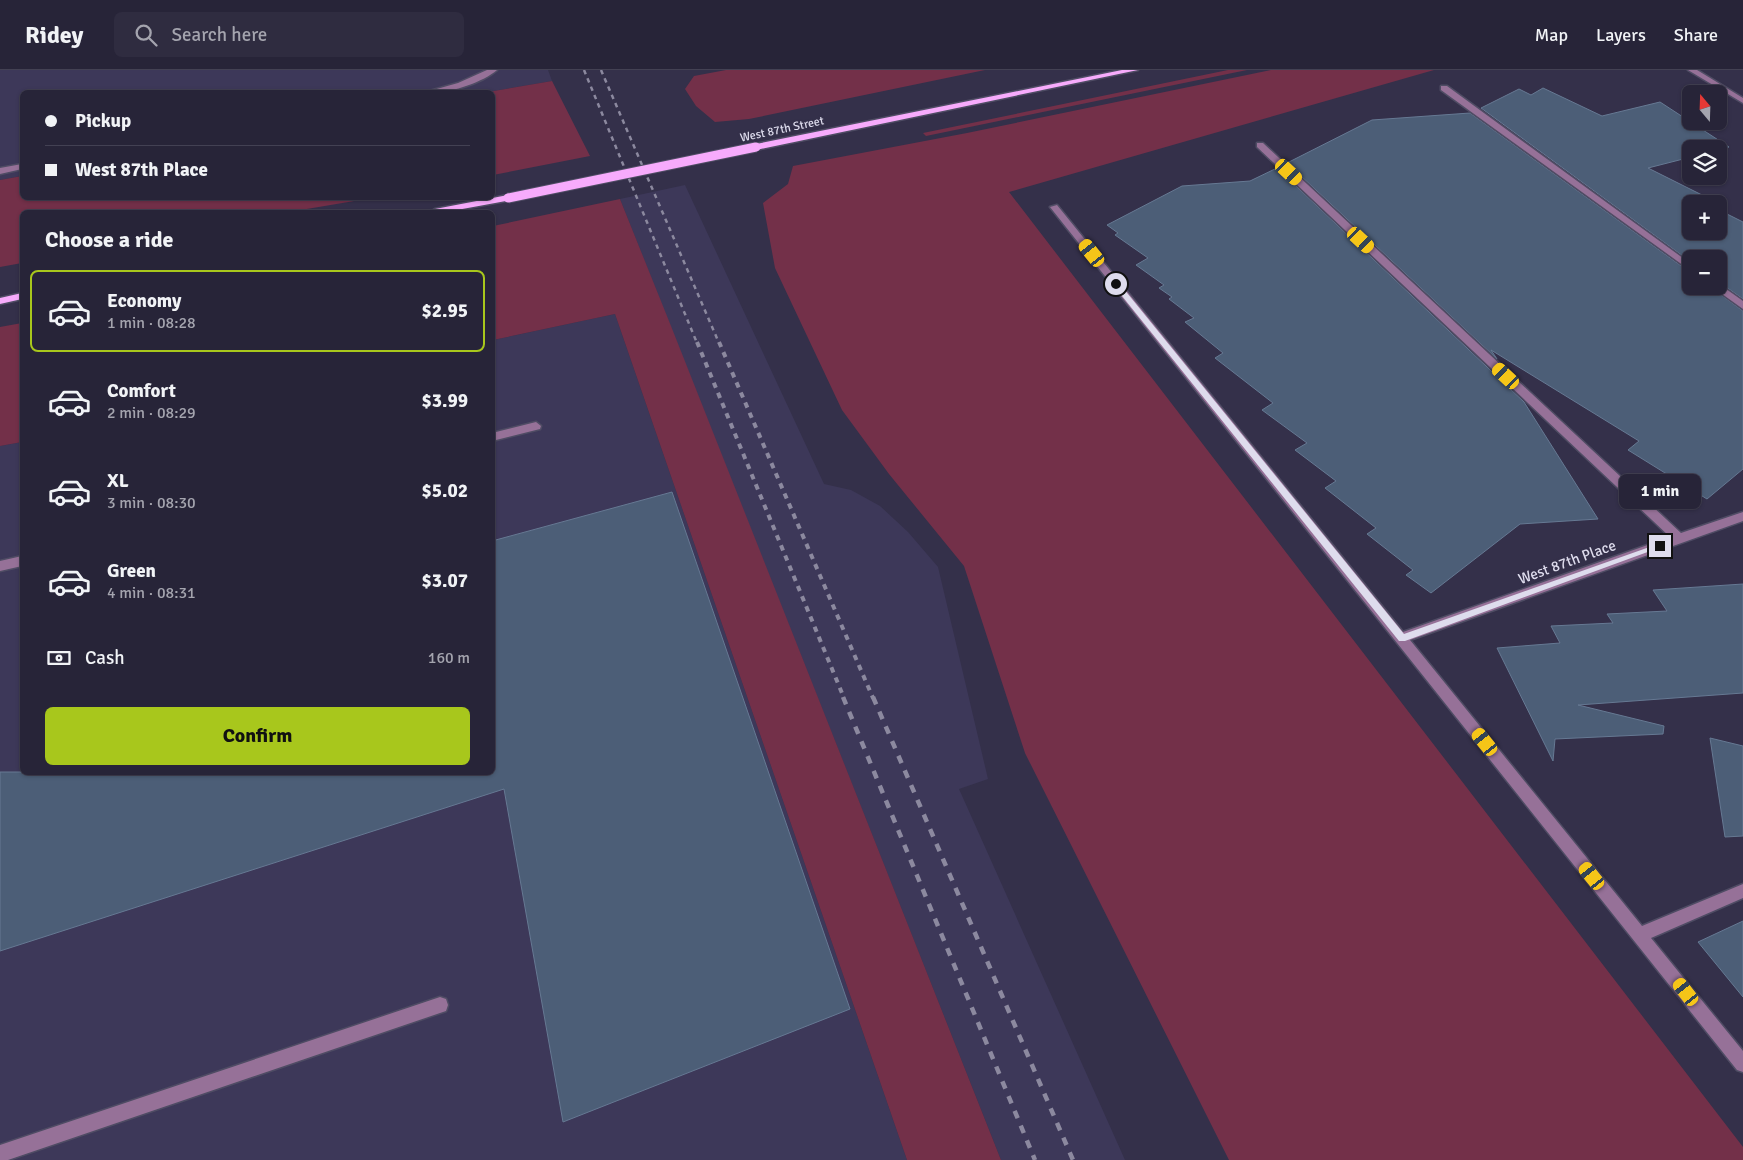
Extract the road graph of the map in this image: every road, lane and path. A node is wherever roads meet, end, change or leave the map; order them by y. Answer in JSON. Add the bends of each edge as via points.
{"nodes":[{"id":1,"x":493,"y":70,"type":"edge"},
{"id":2,"x":1134,"y":70,"type":"edge"},
{"id":3,"x":1692,"y":70,"type":"edge"},
{"id":4,"x":1444,"y":88,"type":"dead end"},
{"id":5,"x":438,"y":90,"type":"edge"},
{"id":6,"x":1743,"y":101,"type":"edge"},
{"id":7,"x":1260,"y":145,"type":"dead end"},
{"id":8,"x":20,"y":167,"type":"edge"},
{"id":9,"x":0,"y":171,"type":"edge"},
{"id":10,"x":1054,"y":207,"type":"dead end"},
{"id":11,"x":445,"y":210,"type":"edge"},
{"id":12,"x":1682,"y":261,"type":"edge"},
{"id":13,"x":1727,"y":294,"type":"edge"},
{"id":14,"x":20,"y":296,"type":"edge"},
{"id":15,"x":0,"y":301,"type":"edge"},
{"id":16,"x":1743,"y":306,"type":"edge"},
{"id":17,"x":536,"y":426,"type":"dead end"},
{"id":18,"x":495,"y":436,"type":"edge"},
{"id":19,"x":1743,"y":516,"type":"edge"},
{"id":20,"x":1679,"y":539,"type":"junction"},
{"id":21,"x":20,"y":561,"type":"edge"},
{"id":22,"x":0,"y":566,"type":"edge"},
{"id":23,"x":1402,"y":638,"type":"junction"},
{"id":24,"x":1743,"y":891,"type":"edge"},
{"id":25,"x":1640,"y":935,"type":"junction"},
{"id":26,"x":440,"y":1005,"type":"dead end"},
{"id":27,"x":1743,"y":1064,"type":"edge"},
{"id":28,"x":0,"y":1154,"type":"edge"}],
"edges":[{"from":1,"to":5,"type":"street"},
{"from":2,"to":11,"type":"main road","name":"West 87th Street","bridge":true},
{"from":3,"to":6,"type":"street"},
{"from":4,"to":12,"type":"street"},
{"from":7,"to":20,"type":"street"},
{"from":8,"to":9,"type":"street"},
{"from":10,"to":23,"type":"street"},
{"from":13,"to":16,"type":"street"},
{"from":14,"to":15,"type":"main road"},
{"from":17,"to":18,"type":"street"},
{"from":19,"to":20,"type":"street","name":"West 87th Place"},
{"from":20,"to":23,"type":"street","name":"West 87th Place"},
{"from":21,"to":22,"type":"street"},
{"from":23,"to":25,"type":"street"},
{"from":24,"to":25,"type":"street"},
{"from":25,"to":27,"type":"street"},
{"from":26,"to":28,"type":"street"}]}
